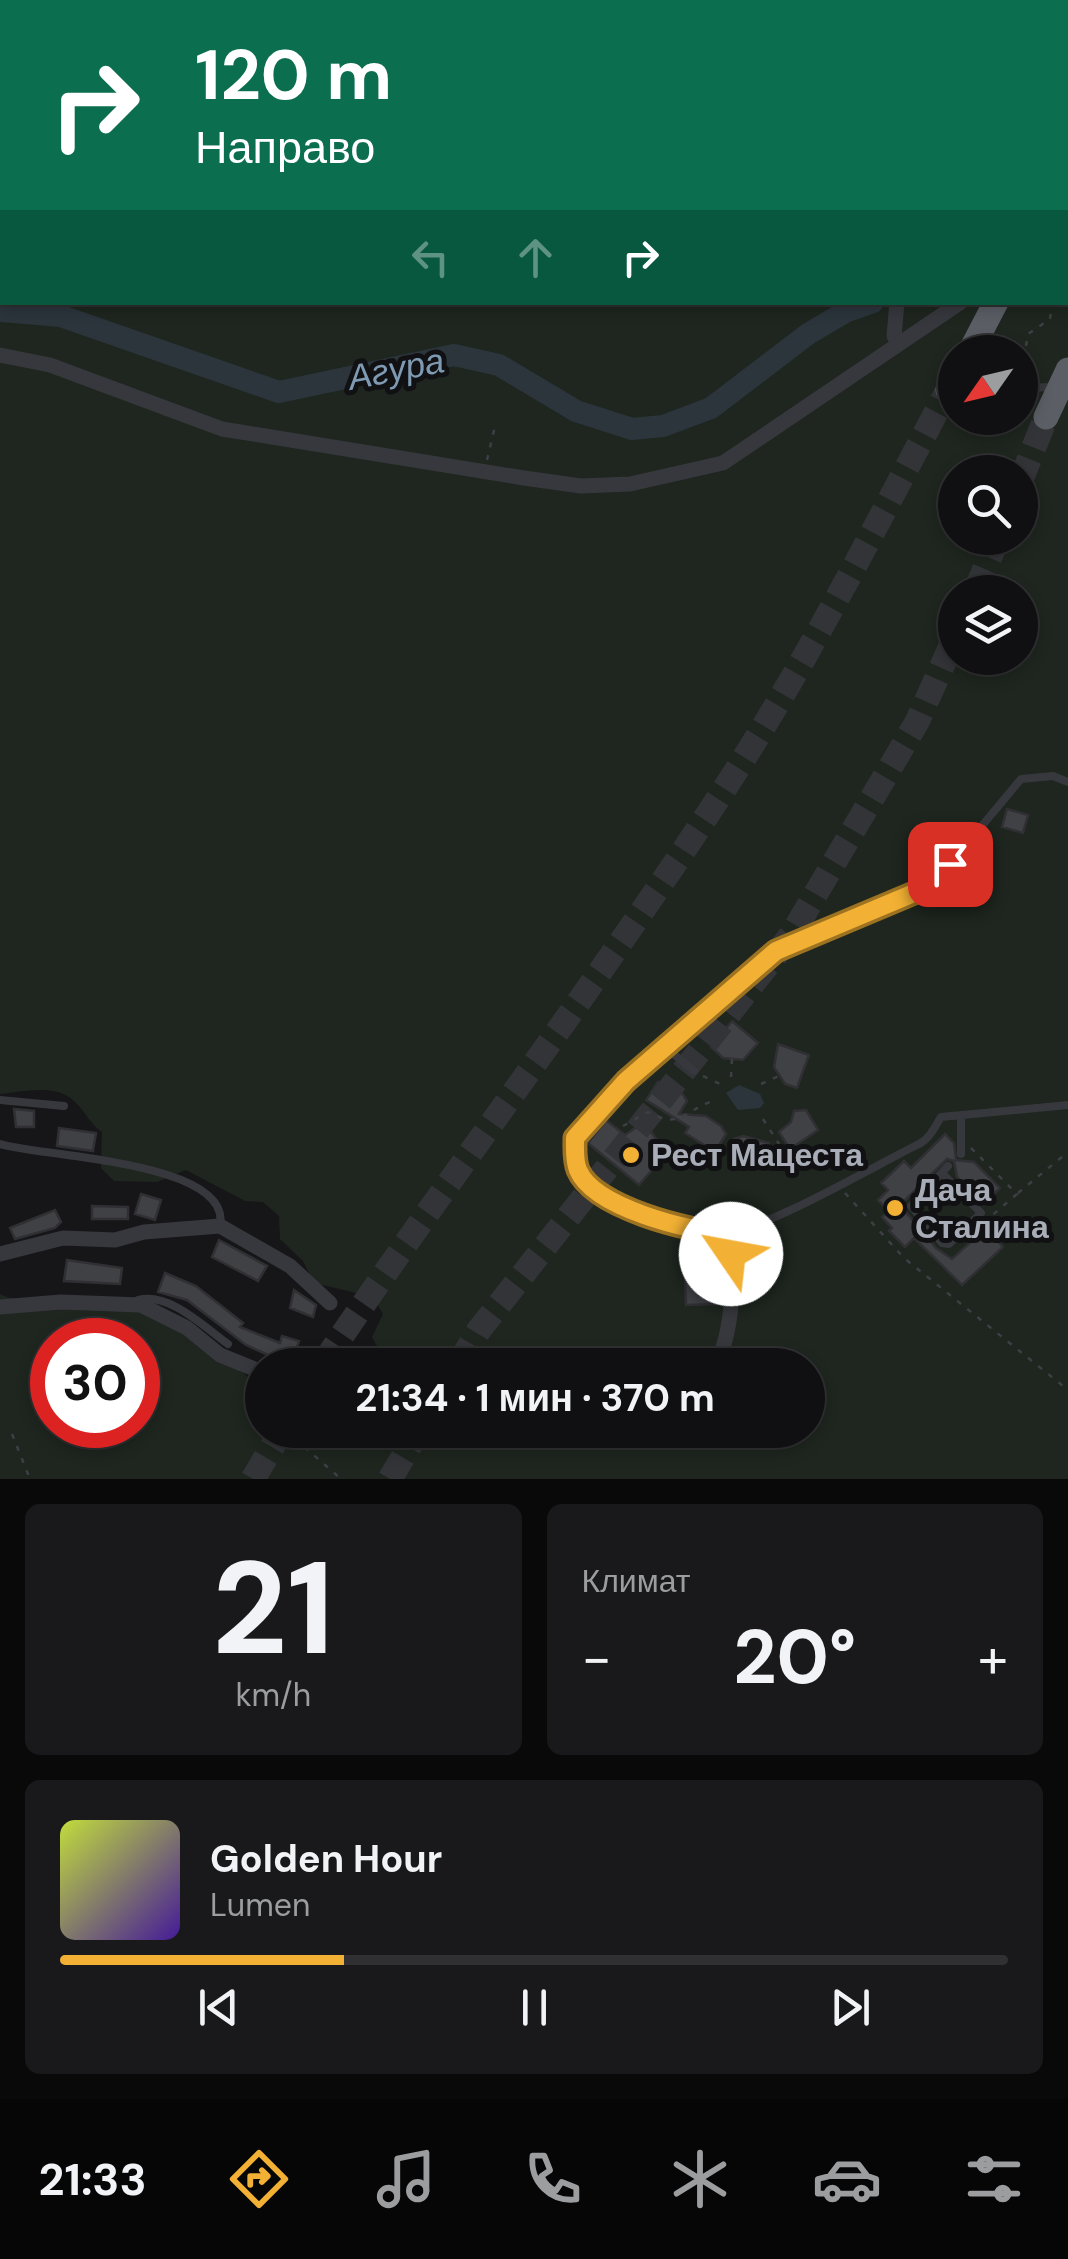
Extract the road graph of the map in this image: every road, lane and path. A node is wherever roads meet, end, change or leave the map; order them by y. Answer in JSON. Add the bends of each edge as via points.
{"nodes":[{"id":1,"x":956,"y":305,"type":"edge"},
{"id":2,"x":994,"y":305,"type":"edge"},
{"id":3,"x":1052,"y":305,"type":"edge"},
{"id":4,"x":897,"y":310,"type":"edge"},
{"id":5,"x":980,"y":335,"type":"edge"},
{"id":6,"x":1028,"y":335,"type":"edge"},
{"id":7,"x":898,"y":343,"type":"junction"},
{"id":8,"x":0,"y":355,"type":"edge"},
{"id":9,"x":1064,"y":378,"type":"edge"},
{"id":10,"x":1038,"y":384,"type":"edge"},
{"id":11,"x":1046,"y":417,"type":"tunnel mouth"},
{"id":12,"x":494,"y":426,"type":"dead end"},
{"id":13,"x":484,"y":471,"type":"junction"},
{"id":14,"x":1068,"y":782,"type":"edge"},
{"id":15,"x":665,"y":1047,"type":"junction"},
{"id":16,"x":732,"y":1059,"type":"dead end"},
{"id":17,"x":694,"y":1071,"type":"joint"},
{"id":18,"x":779,"y":1076,"type":"dead end"},
{"id":19,"x":730,"y":1077,"type":"dead end"},
{"id":20,"x":720,"y":1084,"type":"dead end"},
{"id":21,"x":761,"y":1084,"type":"dead end"},
{"id":22,"x":0,"y":1100,"type":"edge"},
{"id":23,"x":713,"y":1101,"type":"dead end"},
{"id":24,"x":1068,"y":1105,"type":"edge"},
{"id":25,"x":64,"y":1106,"type":"dead end"},
{"id":26,"x":960,"y":1115,"type":"junction"},
{"id":27,"x":763,"y":1119,"type":"dead end"},
{"id":28,"x":623,"y":1126,"type":"dead end"},
{"id":29,"x":962,"y":1142,"type":"junction"},
{"id":30,"x":0,"y":1144,"type":"edge"},
{"id":31,"x":779,"y":1144,"type":"dead end"},
{"id":32,"x":1068,"y":1152,"type":"edge"},
{"id":33,"x":962,"y":1154,"type":"dead end"},
{"id":34,"x":838,"y":1184,"type":"junction"},
{"id":35,"x":1017,"y":1194,"type":"junction"},
{"id":36,"x":981,"y":1213,"type":"junction"},
{"id":37,"x":220,"y":1226,"type":"junction"},
{"id":38,"x":727,"y":1234,"type":"junction"},
{"id":39,"x":0,"y":1252,"type":"edge"},
{"id":40,"x":330,"y":1303,"type":"dead end"},
{"id":41,"x":124,"y":1306,"type":"junction"},
{"id":42,"x":0,"y":1307,"type":"edge"},
{"id":43,"x":228,"y":1344,"type":"dead end"},
{"id":44,"x":723,"y":1348,"type":"edge"},
{"id":45,"x":245,"y":1365,"type":"edge"},
{"id":46,"x":1068,"y":1390,"type":"edge"},
{"id":47,"x":12,"y":1434,"type":"dead end"},
{"id":48,"x":306,"y":1448,"type":"edge"},
{"id":49,"x":30,"y":1479,"type":"edge"},
{"id":50,"x":342,"y":1479,"type":"edge"}],
"edges":[{"from":1,"to":7,"type":"street"},
{"from":2,"to":5,"type":"highway"},
{"from":3,"to":6,"type":"path","via":[[1050,319]]},
{"from":4,"to":7,"type":"street"},
{"from":7,"to":13,"type":"street","via":[[723,463],[630,484],[581,486]]},
{"from":8,"to":13,"type":"street","via":[[50,365],[222,428]]},
{"from":9,"to":10,"type":"lane"},
{"from":9,"to":11,"type":"highway"},
{"from":12,"to":13,"type":"path"},
{"from":14,"to":15,"type":"lane","via":[[1053,776],[1021,779],[936,881],[776,951]]},
{"from":15,"to":17,"type":"lane"},
{"from":15,"to":38,"type":"lane","via":[[591,1116],[575,1138],[577,1168],[608,1199],[699,1232]]},
{"from":16,"to":19,"type":"path"},
{"from":17,"to":20,"type":"path"},
{"from":18,"to":21,"type":"path"},
{"from":22,"to":25,"type":"lane"},
{"from":23,"to":28,"type":"path","via":[[678,1122],[648,1112]]},
{"from":24,"to":26,"type":"lane"},
{"from":26,"to":29,"type":"lane"},
{"from":26,"to":34,"type":"lane","via":[[941,1116],[916,1146]]},
{"from":27,"to":31,"type":"path"},
{"from":29,"to":33,"type":"lane"},
{"from":29,"to":35,"type":"path"},
{"from":30,"to":37,"type":"lane","via":[[184,1177],[220,1208]]},
{"from":32,"to":35,"type":"path"},
{"from":34,"to":38,"type":"lane"},
{"from":34,"to":46,"type":"path","via":[[904,1258]]},
{"from":35,"to":36,"type":"path","via":[[990,1218]]},
{"from":36,"to":36,"type":"lane","via":[[956,1242],[942,1242],[912,1206],[945,1169]]},
{"from":37,"to":39,"type":"street","via":[[114,1240],[63,1238]]},
{"from":37,"to":40,"type":"street","via":[[290,1266]]},
{"from":38,"to":44,"type":"street","via":[[730,1297]]},
{"from":41,"to":42,"type":"street"},
{"from":41,"to":43,"type":"lane","via":[[156,1298]]},
{"from":41,"to":45,"type":"street","via":[[164,1316]]},
{"from":47,"to":49,"type":"path"},
{"from":48,"to":50,"type":"path"}]}
